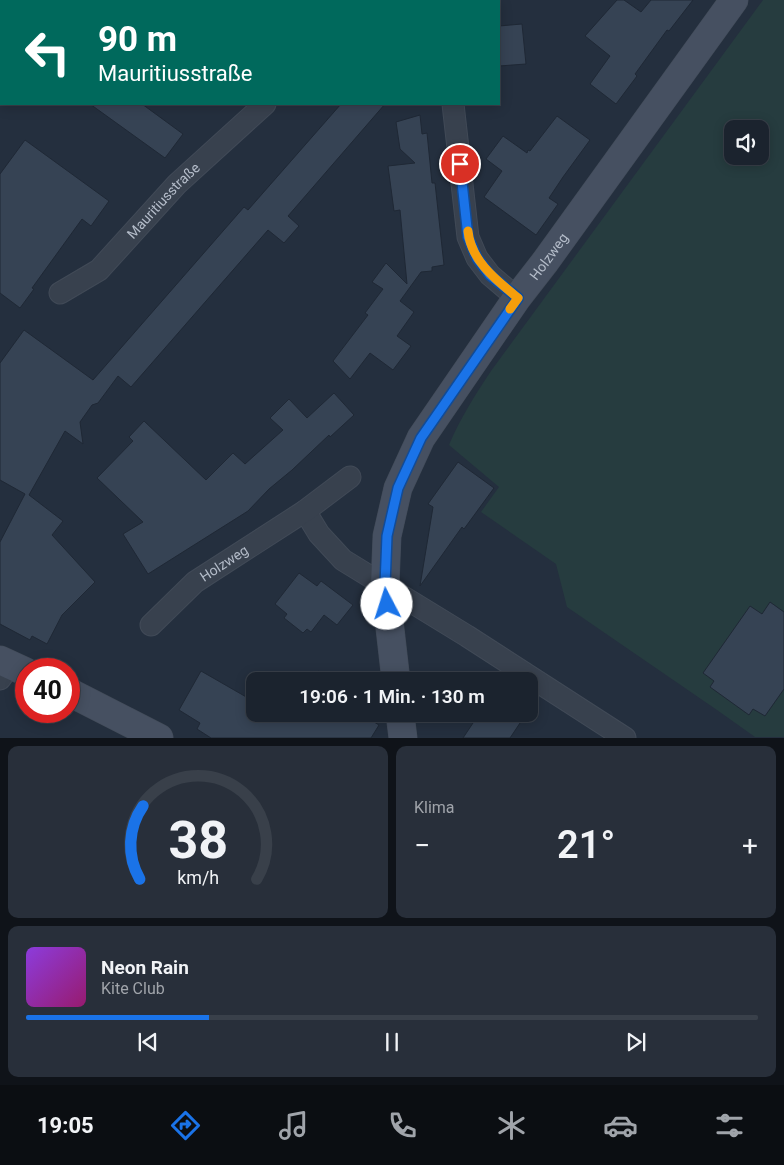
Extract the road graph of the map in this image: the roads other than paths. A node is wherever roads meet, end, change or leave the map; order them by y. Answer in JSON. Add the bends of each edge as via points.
{"nodes":[{"id":1,"x":734,"y":0,"type":"edge"},
{"id":2,"x":263,"y":105,"type":"edge"},
{"id":3,"x":453,"y":105,"type":"edge"},
{"id":4,"x":60,"y":293,"type":"dead end"},
{"id":5,"x":518,"y":298,"type":"junction"},
{"id":6,"x":350,"y":477,"type":"dead end"},
{"id":7,"x":304,"y":511,"type":"junction"},
{"id":8,"x":385,"y":585,"type":"junction"},
{"id":9,"x":151,"y":625,"type":"dead end"},
{"id":10,"x":395,"y":672,"type":"edge"},
{"id":11,"x":80,"y":698,"type":"edge"},
{"id":12,"x":401,"y":722,"type":"edge"},
{"id":13,"x":159,"y":738,"type":"edge"},
{"id":14,"x":403,"y":738,"type":"edge"},
{"id":15,"x":625,"y":738,"type":"edge"}],
"edges":[{"from":1,"to":5,"type":"street","name":"Holzweg"},
{"from":2,"to":4,"type":"street","name":"Mauritiusstraße","via":[[177,184],[99,270]]},
{"from":3,"to":5,"type":"street","via":[[468,237],[477,258],[490,275]]},
{"from":5,"to":8,"type":"street","name":"Holzweg","via":[[421,438],[398,488],[387,536]]},
{"from":6,"to":7,"type":"street","name":"Holzweg"},
{"from":7,"to":8,"type":"street","via":[[319,534],[343,560]]},
{"from":7,"to":9,"type":"street","name":"Holzweg","via":[[195,582]]},
{"from":8,"to":10,"type":"street","name":"Holzweg"},
{"from":8,"to":15,"type":"street"},
{"from":11,"to":13,"type":"street"},
{"from":12,"to":14,"type":"street"}]}
